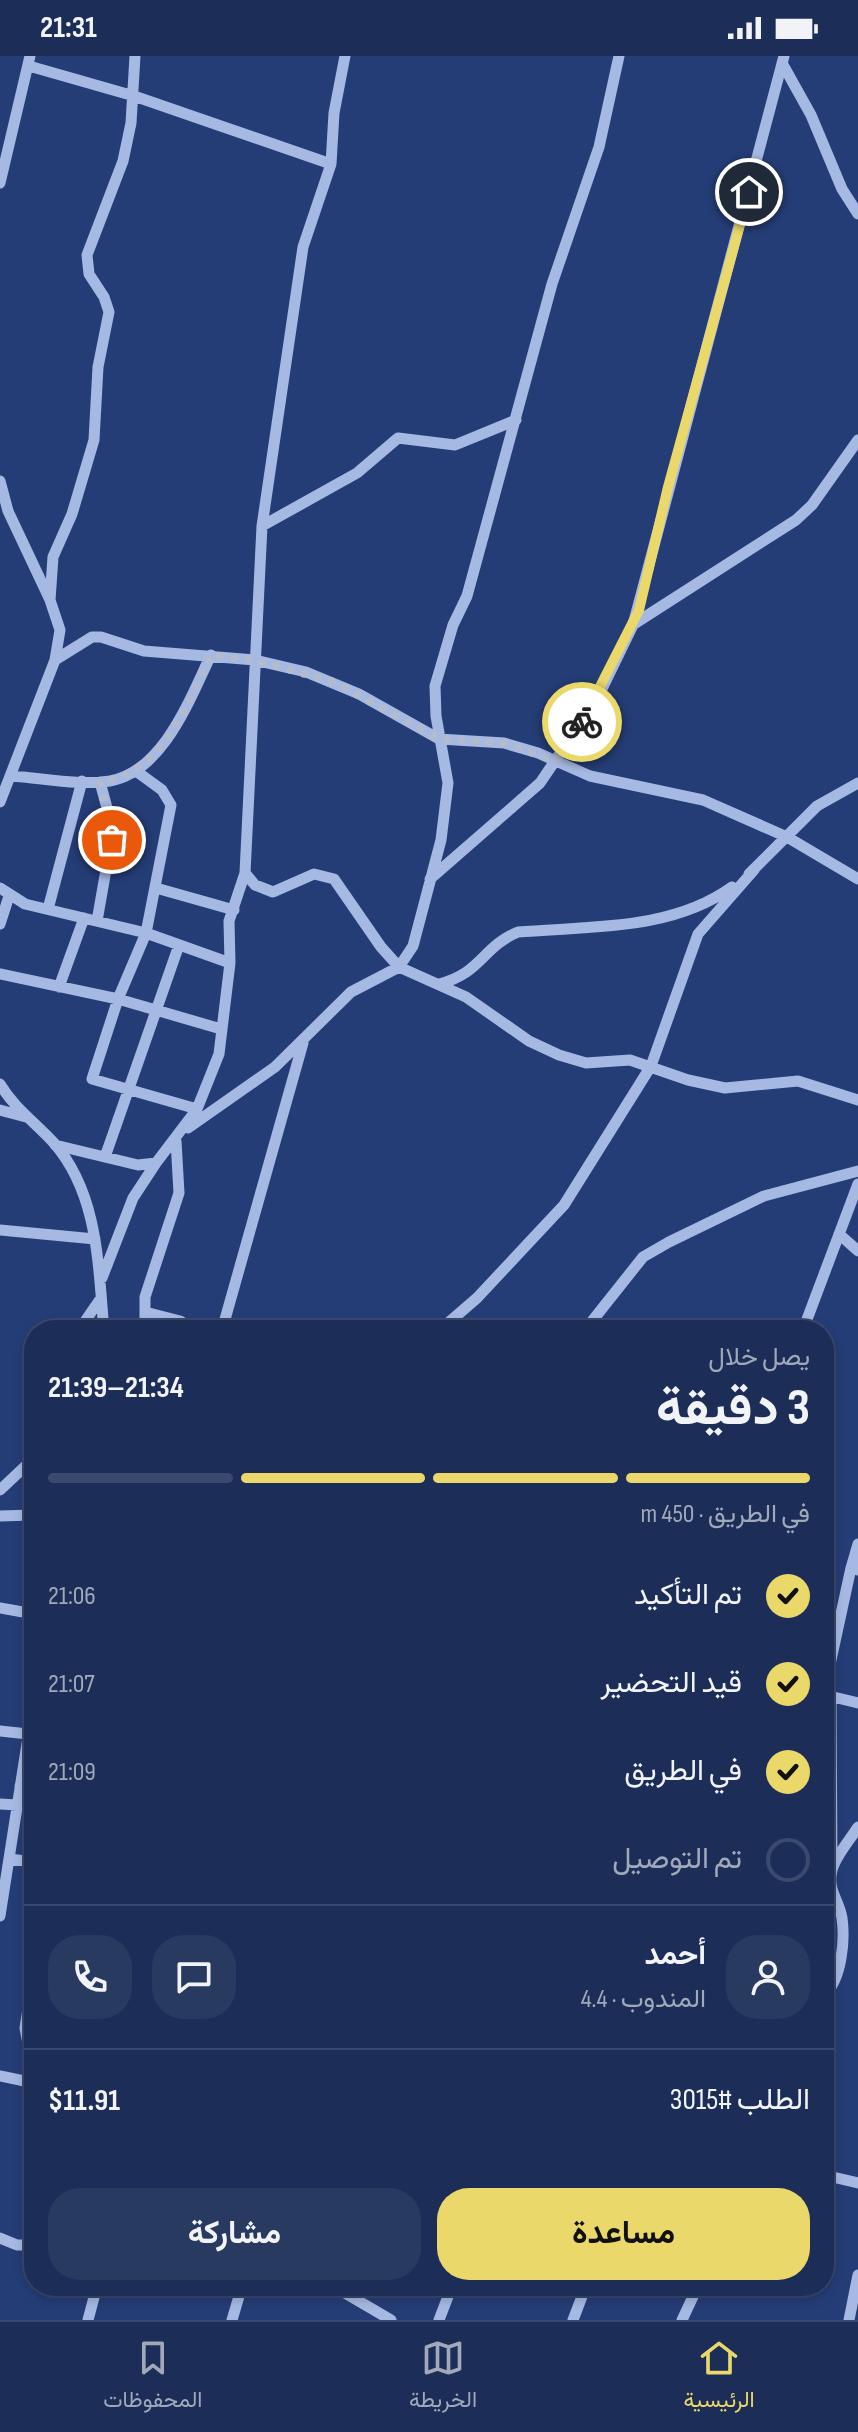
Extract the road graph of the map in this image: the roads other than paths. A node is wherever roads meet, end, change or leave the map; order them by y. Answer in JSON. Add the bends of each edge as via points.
{"nodes":[{"id":1,"x":135,"y":56,"type":"edge"},
{"id":2,"x":345,"y":56,"type":"edge"},
{"id":3,"x":619,"y":56,"type":"edge"},
{"id":4,"x":783,"y":60,"type":"edge"},
{"id":5,"x":30,"y":61,"type":"edge"},
{"id":6,"x":134,"y":96,"type":"junction"},
{"id":7,"x":331,"y":164,"type":"junction"},
{"id":8,"x":0,"y":183,"type":"edge"},
{"id":9,"x":858,"y":214,"type":"edge"},
{"id":10,"x":516,"y":420,"type":"junction"},
{"id":11,"x":858,"y":440,"type":"edge"},
{"id":12,"x":0,"y":481,"type":"edge"},
{"id":13,"x":262,"y":526,"type":"junction"},
{"id":14,"x":50,"y":600,"type":"junction"},
{"id":15,"x":633,"y":625,"type":"junction"},
{"id":16,"x":211,"y":655,"type":"junction"},
{"id":17,"x":55,"y":660,"type":"junction"},
{"id":18,"x":255,"y":660,"type":"junction"},
{"id":19,"x":439,"y":739,"type":"junction"},
{"id":20,"x":556,"y":761,"type":"junction"},
{"id":21,"x":136,"y":771,"type":"junction"},
{"id":22,"x":11,"y":776,"type":"junction"},
{"id":23,"x":82,"y":781,"type":"junction"},
{"id":24,"x":100,"y":782,"type":"junction"},
{"id":25,"x":858,"y":783,"type":"edge"},
{"id":26,"x":0,"y":802,"type":"edge"},
{"id":27,"x":787,"y":837,"type":"junction"},
{"id":28,"x":754,"y":870,"type":"junction"},
{"id":29,"x":245,"y":873,"type":"junction"},
{"id":30,"x":858,"y":879,"type":"edge"},
{"id":31,"x":430,"y":880,"type":"junction"},
{"id":32,"x":156,"y":888,"type":"junction"},
{"id":33,"x":4,"y":892,"type":"edge"},
{"id":34,"x":48,"y":909,"type":"junction"},
{"id":35,"x":234,"y":910,"type":"junction"},
{"id":36,"x":84,"y":918,"type":"junction"},
{"id":37,"x":97,"y":921,"type":"junction"},
{"id":38,"x":0,"y":924,"type":"edge"},
{"id":39,"x":146,"y":933,"type":"junction"},
{"id":40,"x":179,"y":945,"type":"junction"},
{"id":41,"x":230,"y":963,"type":"junction"},
{"id":42,"x":399,"y":967,"type":"junction"},
{"id":43,"x":0,"y":974,"type":"edge"},
{"id":44,"x":439,"y":984,"type":"junction"},
{"id":45,"x":59,"y":987,"type":"junction"},
{"id":46,"x":118,"y":999,"type":"junction"},
{"id":47,"x":157,"y":1010,"type":"junction"},
{"id":48,"x":221,"y":1029,"type":"junction"},
{"id":49,"x":303,"y":1042,"type":"junction"},
{"id":50,"x":651,"y":1066,"type":"junction"},
{"id":51,"x":0,"y":1084,"type":"edge"},
{"id":52,"x":129,"y":1091,"type":"junction"},
{"id":53,"x":858,"y":1100,"type":"edge"},
{"id":54,"x":197,"y":1109,"type":"junction"},
{"id":55,"x":0,"y":1110,"type":"edge"},
{"id":56,"x":26,"y":1117,"type":"junction"},
{"id":57,"x":184,"y":1130,"type":"junction"},
{"id":58,"x":176,"y":1141,"type":"junction"},
{"id":59,"x":55,"y":1145,"type":"junction"},
{"id":60,"x":105,"y":1157,"type":"junction"},
{"id":61,"x":156,"y":1163,"type":"junction"},
{"id":62,"x":858,"y":1171,"type":"edge"},
{"id":63,"x":858,"y":1184,"type":"edge"},
{"id":64,"x":0,"y":1230,"type":"edge"},
{"id":65,"x":839,"y":1234,"type":"junction"},
{"id":66,"x":95,"y":1239,"type":"junction"},
{"id":67,"x":858,"y":1251,"type":"edge"},
{"id":68,"x":102,"y":1278,"type":"junction"},
{"id":69,"x":101,"y":1297,"type":"junction"},
{"id":70,"x":145,"y":1312,"type":"junction"},
{"id":71,"x":86,"y":1320,"type":"edge"},
{"id":72,"x":103,"y":1320,"type":"edge"},
{"id":73,"x":145,"y":1320,"type":"edge"},
{"id":74,"x":176,"y":1320,"type":"edge"},
{"id":75,"x":225,"y":1320,"type":"edge"},
{"id":76,"x":452,"y":1320,"type":"edge"},
{"id":77,"x":593,"y":1320,"type":"edge"},
{"id":78,"x":807,"y":1320,"type":"edge"},
{"id":79,"x":24,"y":1467,"type":"edge"},
{"id":80,"x":0,"y":1490,"type":"edge"},
{"id":81,"x":24,"y":1515,"type":"edge"},
{"id":82,"x":0,"y":1516,"type":"edge"},
{"id":83,"x":858,"y":1544,"type":"edge"},
{"id":84,"x":854,"y":1569,"type":"edge"},
{"id":85,"x":0,"y":1608,"type":"edge"},
{"id":86,"x":24,"y":1612,"type":"edge"},
{"id":87,"x":834,"y":1658,"type":"edge"},
{"id":88,"x":834,"y":1696,"type":"edge"},
{"id":89,"x":858,"y":1703,"type":"edge"},
{"id":90,"x":0,"y":1731,"type":"edge"},
{"id":91,"x":24,"y":1734,"type":"edge"},
{"id":92,"x":24,"y":1760,"type":"edge"},
{"id":93,"x":20,"y":1786,"type":"junction"},
{"id":94,"x":24,"y":1787,"type":"edge"},
{"id":95,"x":0,"y":1804,"type":"edge"},
{"id":96,"x":17,"y":1805,"type":"junction"},
{"id":97,"x":858,"y":1827,"type":"edge"},
{"id":98,"x":9,"y":1859,"type":"junction"},
{"id":99,"x":24,"y":1861,"type":"edge"},
{"id":100,"x":834,"y":1864,"type":"edge"},
{"id":101,"x":3,"y":1875,"type":"edge"},
{"id":102,"x":834,"y":1902,"type":"edge"},
{"id":103,"x":0,"y":1916,"type":"edge"},
{"id":104,"x":834,"y":1982,"type":"edge"},
{"id":105,"x":0,"y":2076,"type":"edge"},
{"id":106,"x":24,"y":2081,"type":"edge"},
{"id":107,"x":834,"y":2177,"type":"edge"},
{"id":108,"x":858,"y":2183,"type":"edge"},
{"id":109,"x":0,"y":2238,"type":"edge"},
{"id":110,"x":24,"y":2245,"type":"edge"},
{"id":111,"x":858,"y":2275,"type":"edge"},
{"id":112,"x":855,"y":2293,"type":"edge"},
{"id":113,"x":94,"y":2296,"type":"edge"},
{"id":114,"x":239,"y":2296,"type":"edge"},
{"id":115,"x":351,"y":2296,"type":"edge"},
{"id":116,"x":448,"y":2296,"type":"edge"},
{"id":117,"x":582,"y":2296,"type":"edge"},
{"id":118,"x":693,"y":2296,"type":"edge"},
{"id":119,"x":88,"y":2320,"type":"edge"},
{"id":120,"x":232,"y":2320,"type":"edge"},
{"id":121,"x":391,"y":2320,"type":"edge"},
{"id":122,"x":439,"y":2320,"type":"edge"},
{"id":123,"x":573,"y":2320,"type":"edge"},
{"id":124,"x":682,"y":2320,"type":"edge"},
{"id":125,"x":849,"y":2320,"type":"edge"}],
"edges":[{"from":1,"to":6,"type":"street"},
{"from":2,"to":7,"type":"street"},
{"from":3,"to":10,"type":"street","via":[[599,147],[552,284]]},
{"from":4,"to":9,"type":"street"},
{"from":4,"to":15,"type":"street"},
{"from":5,"to":6,"type":"street"},
{"from":5,"to":8,"type":"street"},
{"from":6,"to":7,"type":"street"},
{"from":6,"to":14,"type":"street","via":[[123,161],[87,255],[86,266],[104,297],[109,324],[98,367],[94,440],[53,557]]},
{"from":7,"to":13,"type":"street","via":[[303,247]]},
{"from":10,"to":13,"type":"street","via":[[455,445],[398,438],[357,473]]},
{"from":10,"to":19,"type":"street","via":[[467,596],[435,686]]},
{"from":11,"to":15,"type":"street","via":[[796,520]]},
{"from":12,"to":14,"type":"street","via":[[24,550]]},
{"from":13,"to":18,"type":"street"},
{"from":14,"to":17,"type":"street","via":[[60,630]]},
{"from":15,"to":20,"type":"street","via":[[597,699]]},
{"from":16,"to":17,"type":"street","via":[[144,651],[92,637]]},
{"from":16,"to":18,"type":"street"},
{"from":16,"to":21,"type":"street","via":[[169,736]]},
{"from":17,"to":22,"type":"street"},
{"from":18,"to":19,"type":"street","via":[[334,682]]},
{"from":18,"to":29,"type":"street"},
{"from":19,"to":20,"type":"street","via":[[504,743]]},
{"from":19,"to":31,"type":"street","via":[[448,783]]},
{"from":20,"to":27,"type":"street","via":[[590,776],[703,800]]},
{"from":20,"to":31,"type":"street","via":[[511,811]]},
{"from":21,"to":24,"type":"street"},
{"from":21,"to":32,"type":"street","via":[[162,790],[171,805]]},
{"from":22,"to":23,"type":"street"},
{"from":22,"to":26,"type":"street"},
{"from":23,"to":24,"type":"street"},
{"from":23,"to":34,"type":"street"},
{"from":24,"to":37,"type":"street","via":[[113,830]]},
{"from":25,"to":27,"type":"street","via":[[817,806]]},
{"from":27,"to":28,"type":"street"},
{"from":27,"to":30,"type":"street"},
{"from":28,"to":44,"type":"street","via":[[715,899],[664,919],[518,932],[503,938],[462,978]]},
{"from":28,"to":50,"type":"street","via":[[698,934]]},
{"from":29,"to":35,"type":"street"},
{"from":29,"to":42,"type":"street","via":[[255,885],[273,892],[314,874],[334,879]]},
{"from":31,"to":42,"type":"street","via":[[413,946]]},
{"from":32,"to":35,"type":"street"},
{"from":32,"to":39,"type":"street"},
{"from":33,"to":34,"type":"street"},
{"from":33,"to":38,"type":"street"},
{"from":34,"to":36,"type":"street"},
{"from":35,"to":41,"type":"street","via":[[229,921]]},
{"from":36,"to":37,"type":"street"},
{"from":36,"to":45,"type":"street"},
{"from":37,"to":39,"type":"street"},
{"from":39,"to":40,"type":"street"},
{"from":39,"to":46,"type":"street"},
{"from":40,"to":41,"type":"street"},
{"from":40,"to":47,"type":"street"},
{"from":41,"to":48,"type":"street"},
{"from":42,"to":44,"type":"street"},
{"from":42,"to":49,"type":"street","via":[[351,992]]},
{"from":43,"to":45,"type":"street"},
{"from":44,"to":50,"type":"street","via":[[559,1055],[586,1063],[630,1060]]},
{"from":45,"to":46,"type":"street"},
{"from":46,"to":47,"type":"street"},
{"from":46,"to":52,"type":"street","via":[[92,1079]]},
{"from":47,"to":48,"type":"street"},
{"from":47,"to":52,"type":"street"},
{"from":48,"to":54,"type":"street","via":[[219,1054]]},
{"from":49,"to":57,"type":"street"},
{"from":49,"to":75,"type":"street"},
{"from":50,"to":53,"type":"street","via":[[725,1088],[798,1081]]},
{"from":50,"to":76,"type":"street","via":[[564,1205]]},
{"from":51,"to":56,"type":"street"},
{"from":52,"to":54,"type":"street"},
{"from":52,"to":60,"type":"street"},
{"from":54,"to":57,"type":"street"},
{"from":55,"to":56,"type":"street"},
{"from":56,"to":59,"type":"street"},
{"from":57,"to":58,"type":"street"},
{"from":58,"to":61,"type":"street"},
{"from":58,"to":70,"type":"street","via":[[179,1193],[153,1266]]},
{"from":59,"to":60,"type":"street"},
{"from":59,"to":66,"type":"street","via":[[84,1198]]},
{"from":60,"to":61,"type":"street","via":[[138,1165]]},
{"from":61,"to":68,"type":"street","via":[[133,1198]]},
{"from":62,"to":77,"type":"street","via":[[764,1196],[669,1242],[643,1257]]},
{"from":63,"to":65,"type":"street"},
{"from":64,"to":66,"type":"street"},
{"from":65,"to":67,"type":"street"},
{"from":65,"to":78,"type":"street"},
{"from":66,"to":68,"type":"street"},
{"from":68,"to":69,"type":"street"},
{"from":69,"to":71,"type":"street"},
{"from":69,"to":72,"type":"street"},
{"from":70,"to":73,"type":"street"},
{"from":70,"to":74,"type":"street"},
{"from":79,"to":80,"type":"street"},
{"from":81,"to":82,"type":"street"},
{"from":83,"to":84,"type":"street"},
{"from":84,"to":87,"type":"street"},
{"from":85,"to":86,"type":"street"},
{"from":88,"to":89,"type":"street"},
{"from":90,"to":91,"type":"street"},
{"from":92,"to":93,"type":"street"},
{"from":93,"to":94,"type":"street"},
{"from":93,"to":96,"type":"street"},
{"from":95,"to":96,"type":"street"},
{"from":96,"to":98,"type":"street"},
{"from":97,"to":100,"type":"street"},
{"from":98,"to":99,"type":"street"},
{"from":98,"to":101,"type":"street"},
{"from":101,"to":103,"type":"street"},
{"from":102,"to":104,"type":"street","via":[[842,1928]]},
{"from":105,"to":106,"type":"street"},
{"from":107,"to":108,"type":"street"},
{"from":109,"to":110,"type":"street"},
{"from":111,"to":112,"type":"street"},
{"from":112,"to":125,"type":"street"},
{"from":113,"to":119,"type":"street"},
{"from":114,"to":120,"type":"street"},
{"from":115,"to":121,"type":"street"},
{"from":116,"to":122,"type":"street"},
{"from":117,"to":123,"type":"street"},
{"from":118,"to":124,"type":"street"}]}
